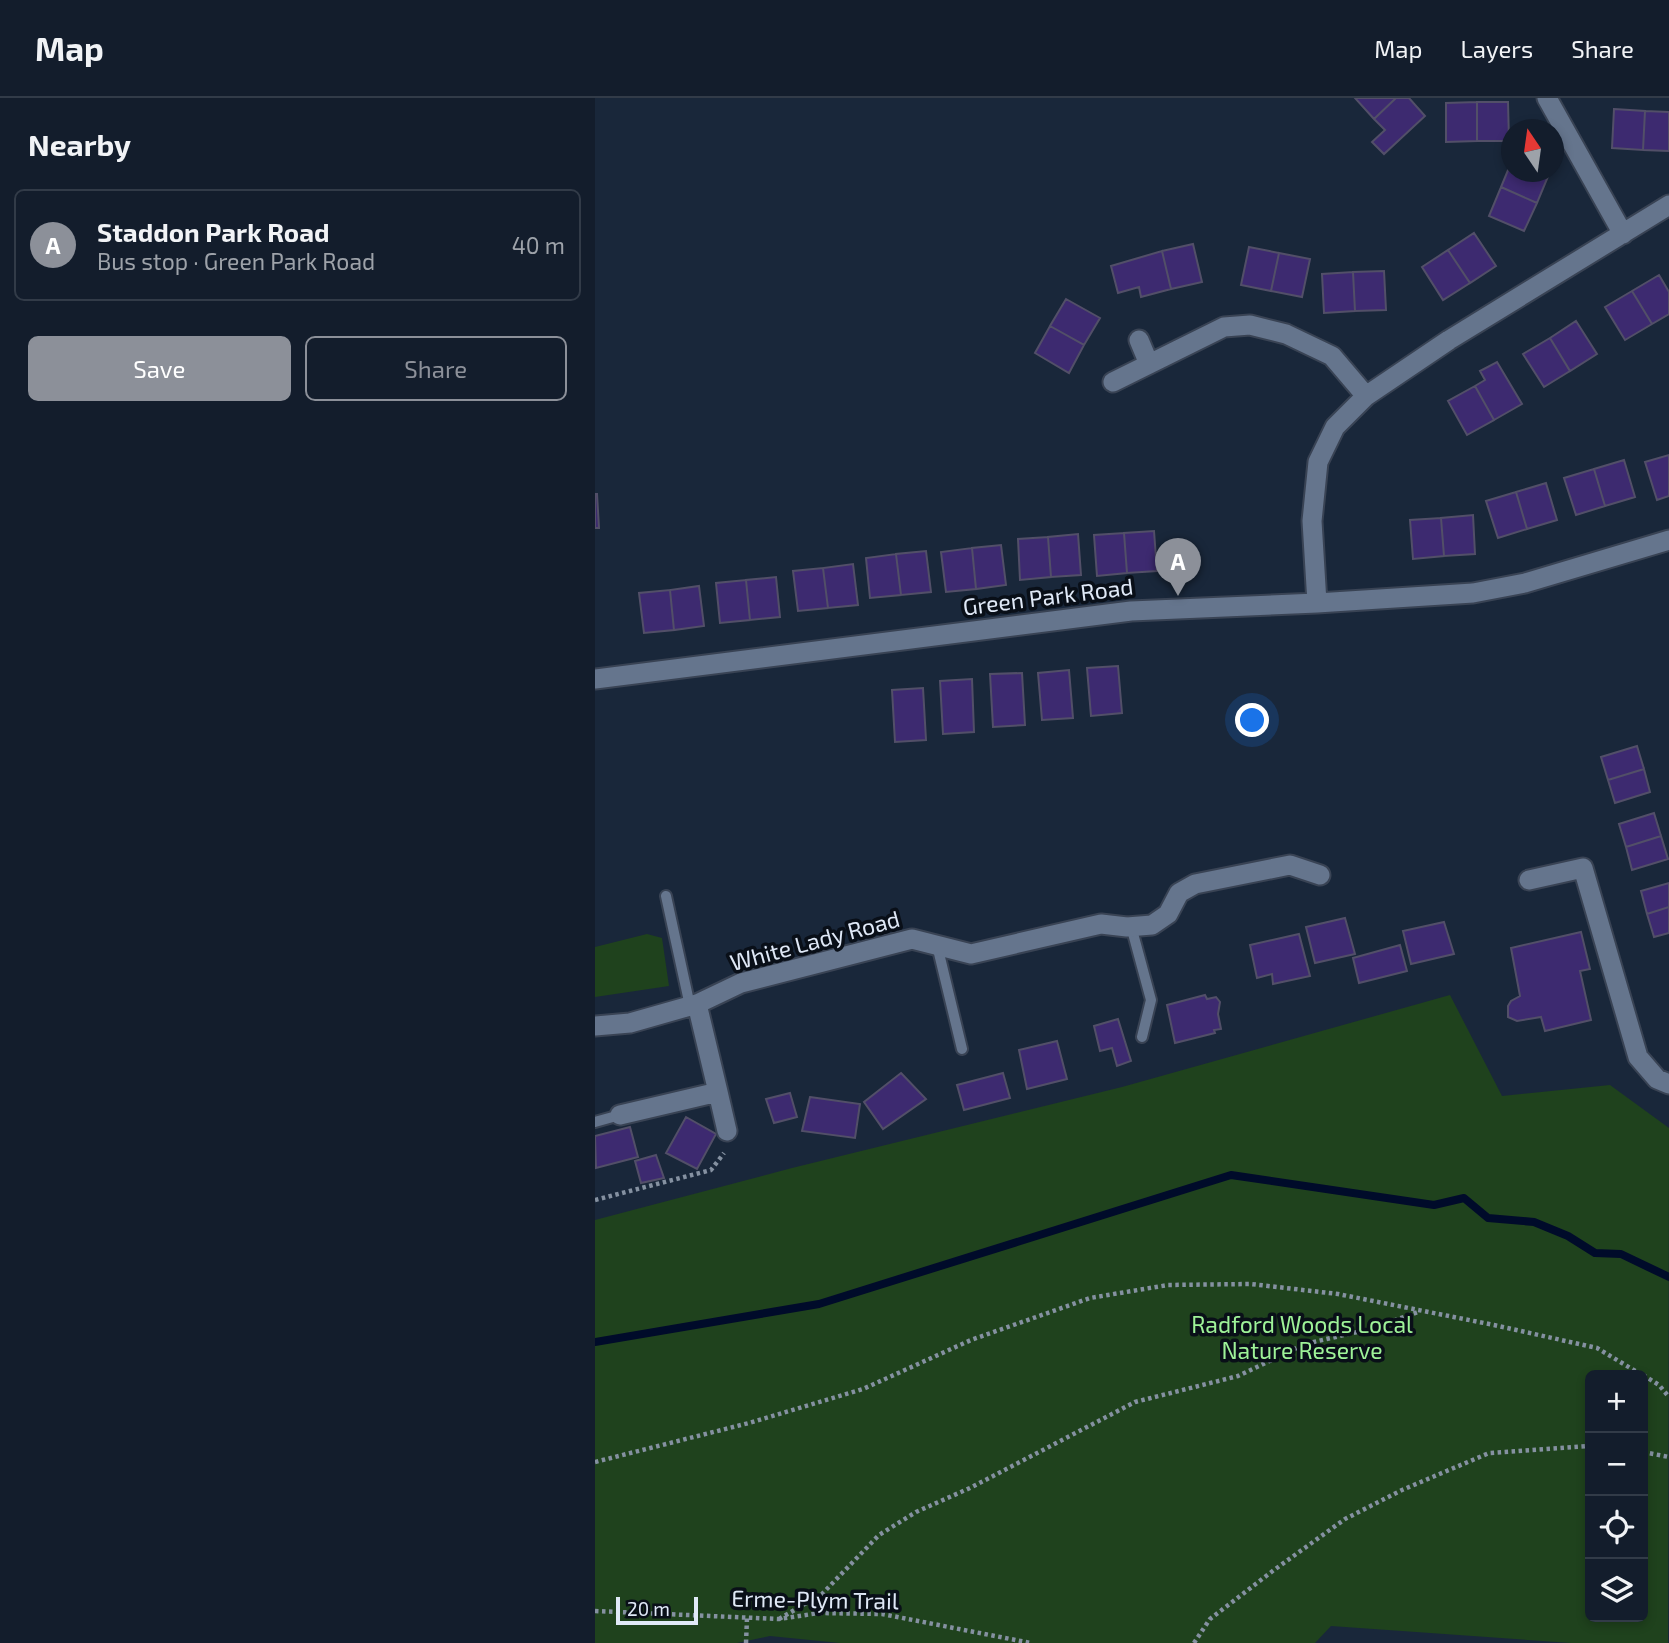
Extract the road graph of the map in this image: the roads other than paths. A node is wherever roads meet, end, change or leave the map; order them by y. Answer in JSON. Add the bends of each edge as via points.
{"nodes":[{"id":1,"x":1547,"y":98,"type":"edge"},
{"id":2,"x":1669,"y":205,"type":"edge"},
{"id":3,"x":1623,"y":234,"type":"junction"},
{"id":4,"x":1139,"y":340,"type":"dead end"},
{"id":5,"x":1149,"y":364,"type":"junction"},
{"id":6,"x":1113,"y":382,"type":"dead end"},
{"id":7,"x":1366,"y":396,"type":"junction"},
{"id":8,"x":1669,"y":540,"type":"edge"},
{"id":9,"x":1317,"y":603,"type":"junction"},
{"id":10,"x":595,"y":679,"type":"edge"},
{"id":11,"x":1320,"y":875,"type":"dead end"},
{"id":12,"x":1529,"y":880,"type":"dead end"},
{"id":13,"x":666,"y":896,"type":"dead end"},
{"id":14,"x":1131,"y":926,"type":"junction"},
{"id":15,"x":937,"y":945,"type":"junction"},
{"id":16,"x":694,"y":1005,"type":"junction"},
{"id":17,"x":595,"y":1026,"type":"edge"},
{"id":18,"x":1142,"y":1037,"type":"dead end"},
{"id":19,"x":962,"y":1049,"type":"dead end"},
{"id":20,"x":1669,"y":1084,"type":"edge"},
{"id":21,"x":718,"y":1092,"type":"junction"},
{"id":22,"x":620,"y":1115,"type":"joint"},
{"id":23,"x":595,"y":1122,"type":"edge"},
{"id":24,"x":727,"y":1131,"type":"road end"}],
"edges":[{"from":1,"to":3,"type":"street"},
{"from":2,"to":3,"type":"street"},
{"from":3,"to":7,"type":"street"},
{"from":4,"to":5,"type":"street"},
{"from":5,"to":6,"type":"street"},
{"from":5,"to":7,"type":"street","via":[[1224,327],[1250,325],[1286,334],[1332,356]]},
{"from":7,"to":9,"type":"street","via":[[1335,427],[1318,462],[1313,521]]},
{"from":8,"to":9,"type":"street","name":"Green Park Road","via":[[1525,583],[1473,593]]},
{"from":9,"to":10,"type":"street","name":"Green Park Road","via":[[1131,611]]},
{"from":11,"to":14,"type":"street","name":"White Lady Road","via":[[1290,865],[1195,884],[1179,893],[1168,914],[1152,925]]},
{"from":12,"to":20,"type":"street","via":[[1583,868],[1638,1057],[1657,1079]]},
{"from":13,"to":16,"type":"lane"},
{"from":14,"to":15,"type":"street","name":"White Lady Road","via":[[1101,924],[971,954]]},
{"from":14,"to":18,"type":"lane","via":[[1151,1000]]},
{"from":15,"to":16,"type":"street","name":"White Lady Road","via":[[912,939],[741,983]]},
{"from":15,"to":19,"type":"lane"},
{"from":16,"to":17,"type":"street","name":"White Lady Road","via":[[629,1023]]},
{"from":16,"to":21,"type":"street"},
{"from":21,"to":22,"type":"street"},
{"from":21,"to":24,"type":"street"},
{"from":22,"to":23,"type":"lane"}]}
